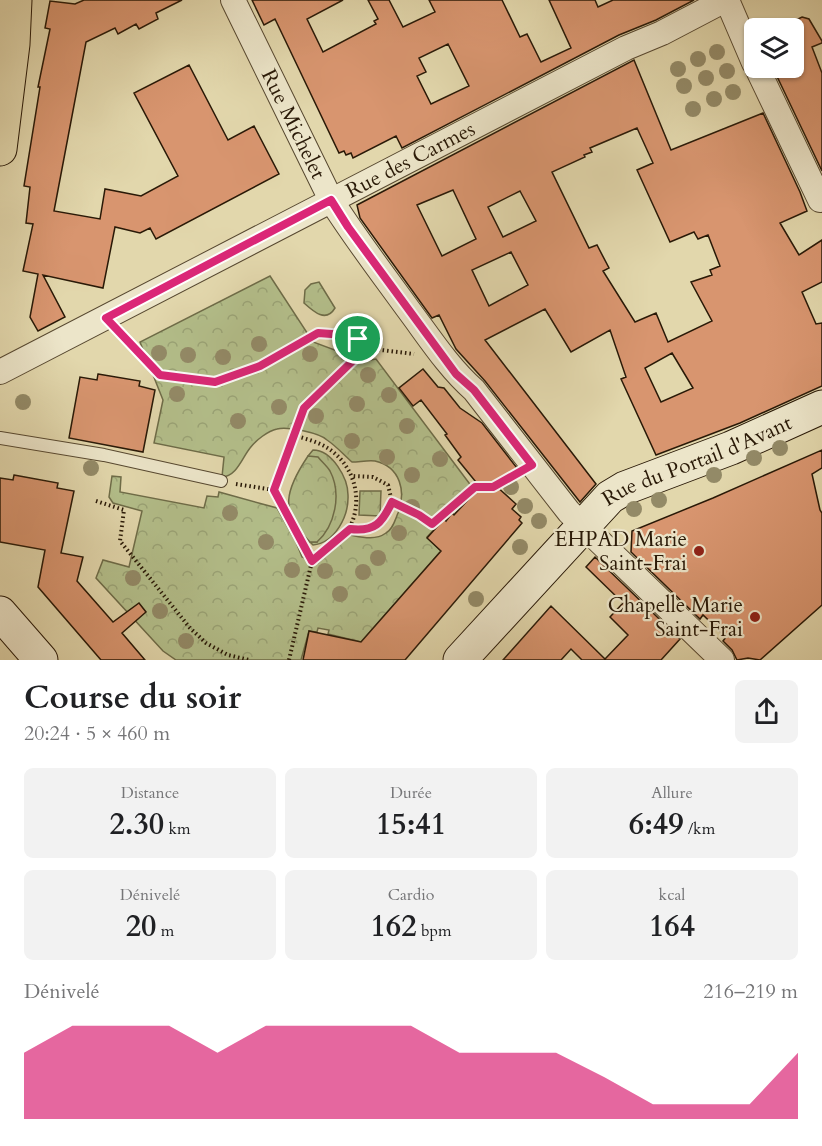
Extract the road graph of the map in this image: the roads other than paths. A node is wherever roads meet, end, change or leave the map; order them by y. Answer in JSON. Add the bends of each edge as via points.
{"nodes":[{"id":1,"x":15,"y":0,"type":"edge"},
{"id":2,"x":233,"y":0,"type":"edge"},
{"id":3,"x":726,"y":0,"type":"edge"},
{"id":4,"x":744,"y":40,"type":"edge"},
{"id":5,"x":762,"y":78,"type":"edge"},
{"id":6,"x":0,"y":149,"type":"edge"},
{"id":7,"x":822,"y":199,"type":"edge"},
{"id":8,"x":331,"y":200,"type":"junction"},
{"id":9,"x":0,"y":372,"type":"edge"},
{"id":10,"x":822,"y":407,"type":"edge"},
{"id":11,"x":0,"y":438,"type":"edge"},
{"id":12,"x":221,"y":482,"type":"road end"},
{"id":13,"x":582,"y":526,"type":"junction"},
{"id":14,"x":0,"y":613,"type":"edge"},
{"id":15,"x":40,"y":660,"type":"edge"},
{"id":16,"x":460,"y":660,"type":"edge"},
{"id":17,"x":722,"y":660,"type":"edge"}],
"edges":[{"from":1,"to":6,"type":"main road"},
{"from":2,"to":8,"type":"street","name":"Rue Michelet"},
{"from":3,"to":4,"type":"street"},
{"from":3,"to":8,"type":"street","name":"Rue des Carmes"},
{"from":5,"to":7,"type":"street"},
{"from":8,"to":9,"type":"street","name":"Rue des Carmes"},
{"from":8,"to":13,"type":"street","name":"Rue Michelet","via":[[456,374],[474,390]]},
{"from":10,"to":13,"type":"street","name":"Rue du Portail d'Avant","via":[[731,448],[625,488],[610,497]]},
{"from":11,"to":12,"type":"lane","via":[[104,455]]},
{"from":13,"to":16,"type":"street","name":"Rue du Portail d'Avant"},
{"from":13,"to":17,"type":"street","name":"Rue Michelet"},
{"from":14,"to":15,"type":"street"}]}
